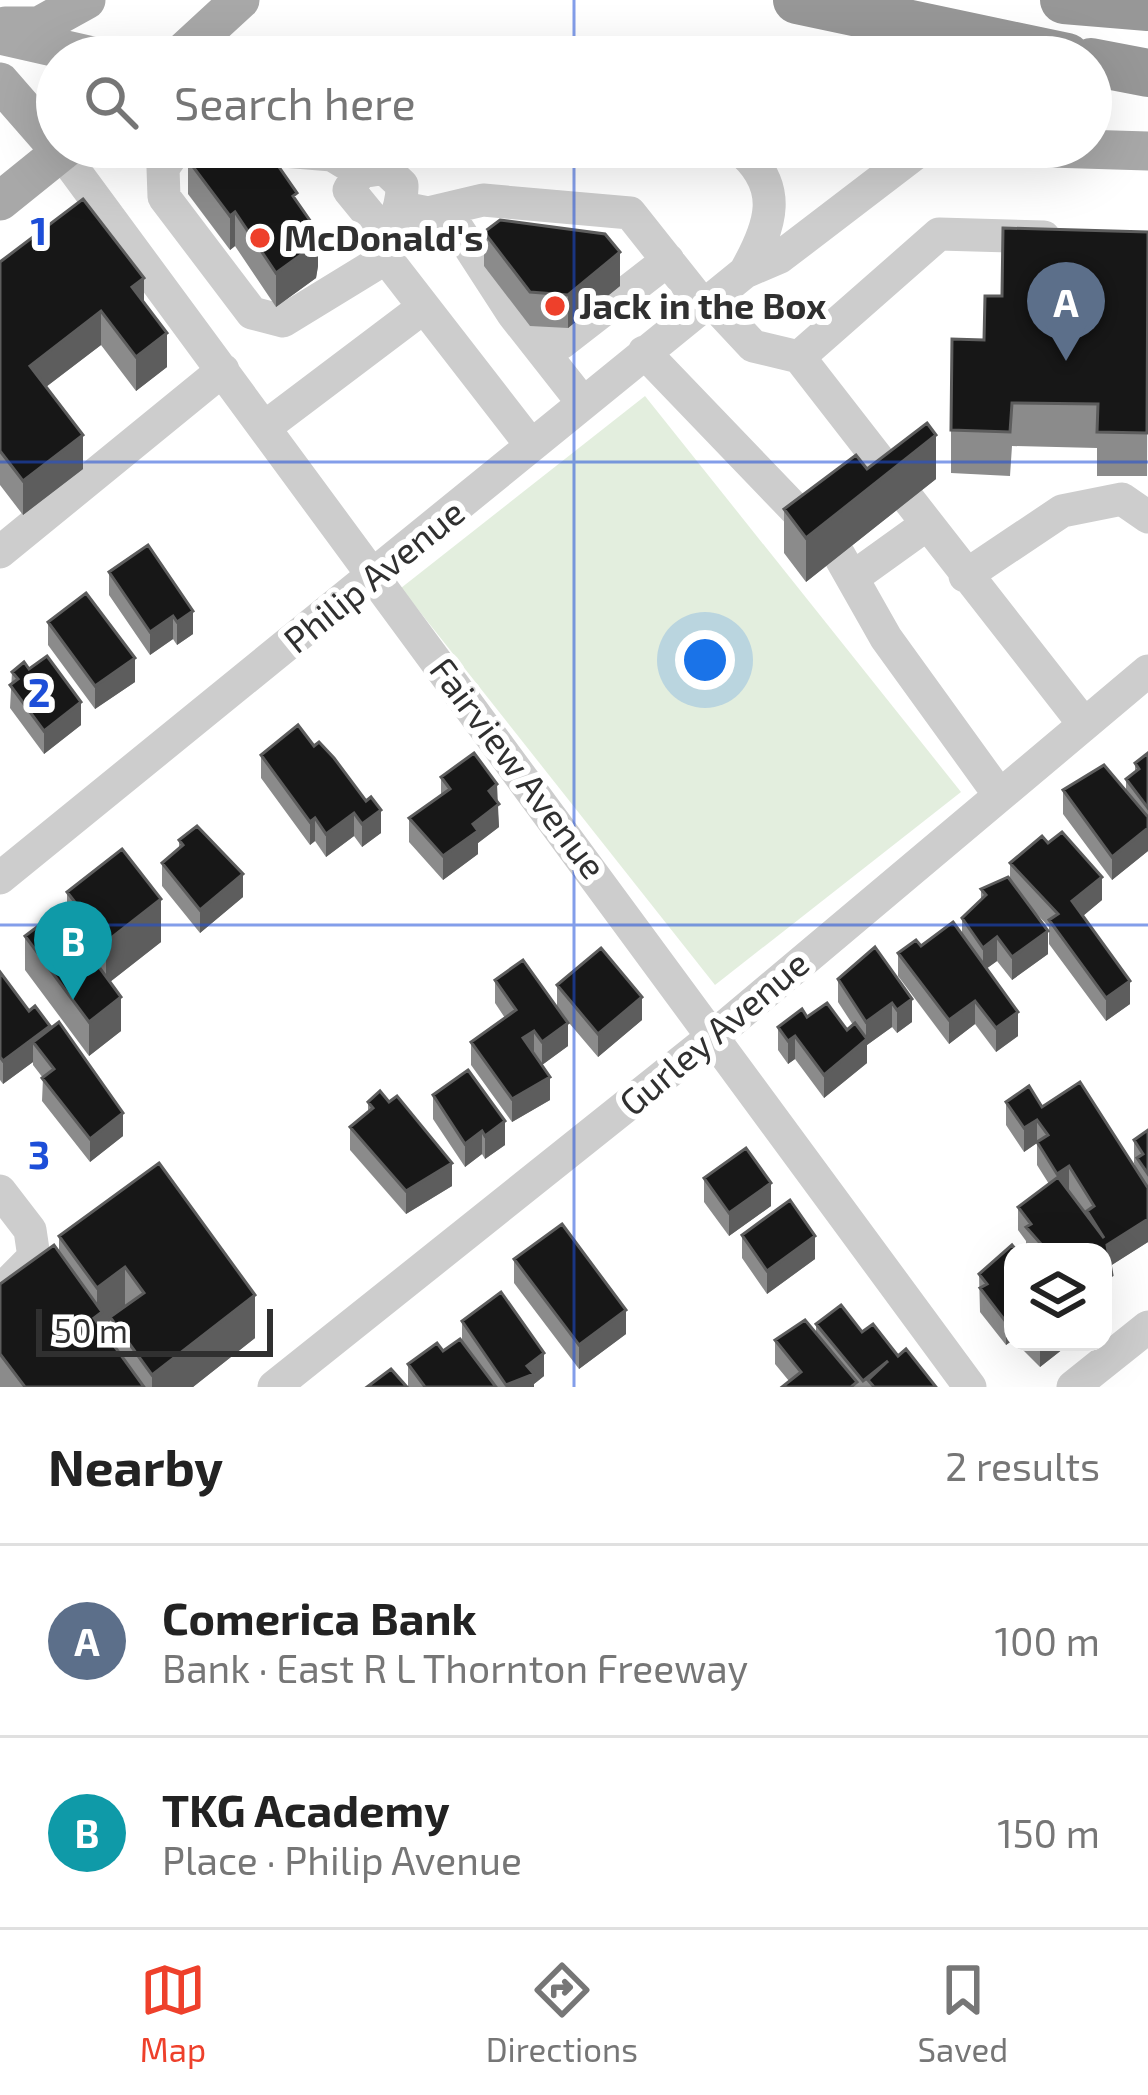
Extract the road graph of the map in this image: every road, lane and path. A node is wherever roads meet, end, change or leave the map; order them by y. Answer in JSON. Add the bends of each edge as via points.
{"nodes":[{"id":1,"x":86,"y":0,"type":"edge"},
{"id":2,"x":240,"y":0,"type":"edge"},
{"id":3,"x":797,"y":0,"type":"edge"},
{"id":4,"x":1064,"y":0,"type":"edge"},
{"id":5,"x":1148,"y":8,"type":"edge"},
{"id":6,"x":0,"y":31,"type":"edge"},
{"id":7,"x":201,"y":36,"type":"edge"},
{"id":8,"x":968,"y":36,"type":"edge"},
{"id":9,"x":36,"y":41,"type":"edge"},
{"id":10,"x":1112,"y":66,"type":"edge"},
{"id":11,"x":1148,"y":73,"type":"edge"},
{"id":12,"x":0,"y":82,"type":"edge"},
{"id":13,"x":36,"y":120,"type":"edge"},
{"id":14,"x":1112,"y":150,"type":"edge"},
{"id":15,"x":1148,"y":151,"type":"edge"},
{"id":16,"x":41,"y":168,"type":"edge"},
{"id":17,"x":78,"y":168,"type":"edge"},
{"id":18,"x":163,"y":168,"type":"edge"},
{"id":19,"x":372,"y":168,"type":"edge"},
{"id":20,"x":752,"y":168,"type":"edge"},
{"id":21,"x":897,"y":168,"type":"edge"},
{"id":22,"x":0,"y":201,"type":"edge"},
{"id":23,"x":445,"y":209,"type":"junction"},
{"id":24,"x":392,"y":233,"type":"junction"},
{"id":25,"x":1078,"y":238,"type":"edge"},
{"id":26,"x":668,"y":260,"type":"junction"},
{"id":27,"x":745,"y":272,"type":"junction"},
{"id":28,"x":706,"y":302,"type":"junction"},
{"id":29,"x":424,"y":307,"type":"junction"},
{"id":30,"x":537,"y":343,"type":"junction"},
{"id":31,"x":644,"y":352,"type":"junction"},
{"id":32,"x":799,"y":357,"type":"junction"},
{"id":33,"x":224,"y":370,"type":"junction"},
{"id":34,"x":583,"y":403,"type":"junction"},
{"id":35,"x":266,"y":427,"type":"junction"},
{"id":36,"x":531,"y":445,"type":"junction"},
{"id":37,"x":912,"y":504,"type":"junction"},
{"id":38,"x":1148,"y":518,"type":"edge"},
{"id":39,"x":815,"y":530,"type":"edge"},
{"id":40,"x":0,"y":552,"type":"edge"},
{"id":41,"x":376,"y":576,"type":"junction"},
{"id":42,"x":965,"y":576,"type":"junction"},
{"id":43,"x":1148,"y":671,"type":"edge"},
{"id":44,"x":1084,"y":724,"type":"junction"},
{"id":45,"x":998,"y":793,"type":"junction"},
{"id":46,"x":0,"y":878,"type":"edge"},
{"id":47,"x":715,"y":1035,"type":"junction"},
{"id":48,"x":0,"y":1191,"type":"edge"},
{"id":49,"x":0,"y":1291,"type":"edge"},
{"id":50,"x":1148,"y":1328,"type":"edge"},
{"id":51,"x":274,"y":1387,"type":"edge"},
{"id":52,"x":970,"y":1387,"type":"edge"},
{"id":53,"x":1073,"y":1387,"type":"edge"}],
"edges":[{"from":1,"to":6,"type":"main road","via":[[39,26]]},
{"from":2,"to":7,"type":"main road"},
{"from":3,"to":8,"type":"highway"},
{"from":4,"to":5,"type":"highway"},
{"from":6,"to":9,"type":"main road"},
{"from":10,"to":11,"type":"highway"},
{"from":12,"to":13,"type":"main road"},
{"from":14,"to":15,"type":"main road"},
{"from":16,"to":22,"type":"main road"},
{"from":17,"to":33,"type":"street","name":"Fairview Avenue"},
{"from":18,"to":24,"type":"street","via":[[164,197],[251,313],[284,321],[349,281]]},
{"from":19,"to":24,"type":"street","via":[[349,190],[362,212]]},
{"from":20,"to":27,"type":"street","name":"Philip Avenue","via":[[772,214]]},
{"from":21,"to":27,"type":"street","name":"Philip Avenue","via":[[780,257]]},
{"from":23,"to":24,"type":"street"},
{"from":23,"to":26,"type":"street","via":[[483,200],[630,213]]},
{"from":23,"to":30,"type":"street"},
{"from":24,"to":29,"type":"street"},
{"from":25,"to":32,"type":"street","via":[[939,235]]},
{"from":26,"to":28,"type":"street"},
{"from":26,"to":30,"type":"street","via":[[561,343]]},
{"from":27,"to":28,"type":"street","name":"Philip Avenue"},
{"from":28,"to":31,"type":"street","name":"Philip Avenue"},
{"from":28,"to":32,"type":"street","via":[[753,346]]},
{"from":29,"to":35,"type":"street"},
{"from":29,"to":36,"type":"street"},
{"from":30,"to":34,"type":"street"},
{"from":31,"to":34,"type":"street","name":"Philip Avenue"},
{"from":31,"to":39,"type":"street"},
{"from":32,"to":37,"type":"street"},
{"from":33,"to":35,"type":"street","name":"Fairview Avenue"},
{"from":33,"to":40,"type":"street"},
{"from":34,"to":36,"type":"street","name":"Philip Avenue"},
{"from":35,"to":41,"type":"street","name":"Fairview Avenue"},
{"from":36,"to":41,"type":"street","name":"Philip Avenue"},
{"from":37,"to":42,"type":"street"},
{"from":37,"to":45,"type":"street","via":[[847,566],[886,638]]},
{"from":38,"to":42,"type":"street","via":[[1122,499],[1062,511]]},
{"from":41,"to":46,"type":"street","name":"Philip Avenue"},
{"from":41,"to":47,"type":"street","name":"Fairview Avenue"},
{"from":42,"to":44,"type":"street"},
{"from":43,"to":44,"type":"street","name":"Gurley Avenue"},
{"from":44,"to":45,"type":"street","name":"Gurley Avenue"},
{"from":45,"to":47,"type":"street","name":"Gurley Avenue"},
{"from":47,"to":51,"type":"street","name":"Gurley Avenue"},
{"from":47,"to":52,"type":"street","name":"Fairview Avenue"},
{"from":48,"to":49,"type":"street","via":[[30,1230],[34,1257]]},
{"from":50,"to":53,"type":"street"}]}
